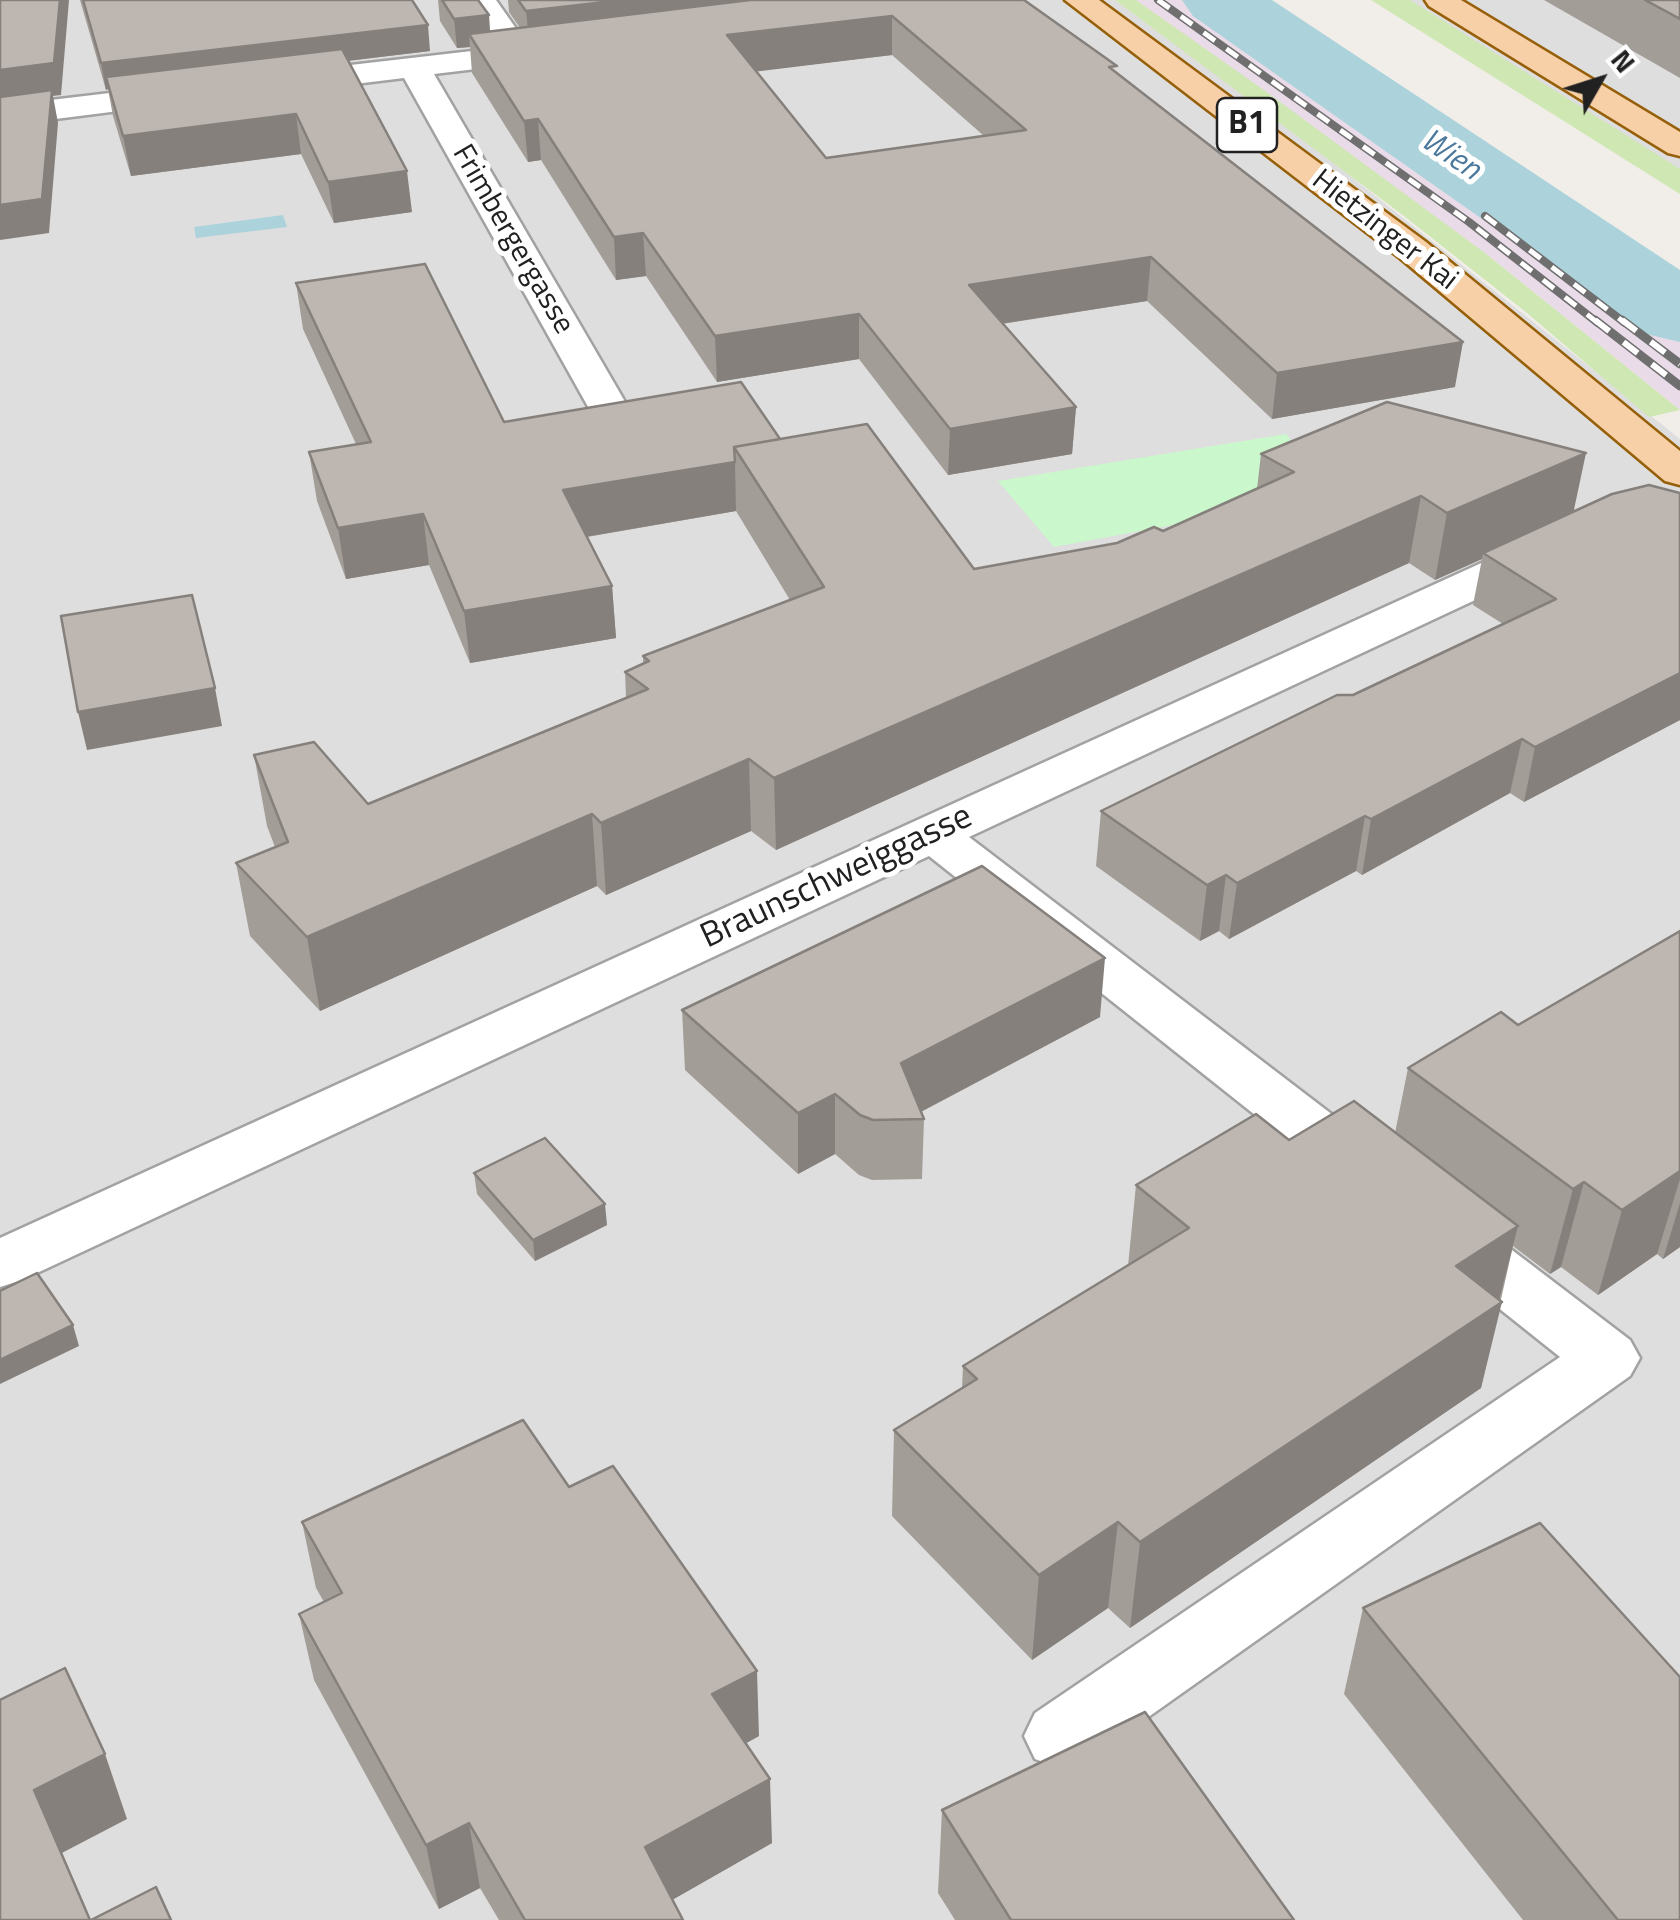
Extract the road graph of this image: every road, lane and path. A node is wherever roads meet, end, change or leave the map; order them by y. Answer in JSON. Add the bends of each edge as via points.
{"nodes":[{"id":1,"x":481,"y":0,"type":"edge"},
{"id":2,"x":1080,"y":0,"type":"edge"},
{"id":3,"x":1440,"y":0,"type":"edge"},
{"id":4,"x":575,"y":48,"type":"edge"},
{"id":5,"x":519,"y":56,"type":"junction"},
{"id":6,"x":414,"y":68,"type":"junction"},
{"id":7,"x":256,"y":86,"type":"edge"},
{"id":8,"x":217,"y":91,"type":"edge"},
{"id":9,"x":0,"y":116,"type":"edge"},
{"id":10,"x":1680,"y":146,"type":"edge"},
{"id":11,"x":611,"y":412,"type":"edge"},
{"id":12,"x":1680,"y":472,"type":"edge"},
{"id":13,"x":1680,"y":508,"type":"edge"},
{"id":14,"x":933,"y":834,"type":"junction"},
{"id":15,"x":0,"y":1264,"type":"edge"},
{"id":16,"x":1062,"y":1736,"type":"dead end"}],
"edges":[{"from":1,"to":5,"type":"street"},
{"from":2,"to":12,"type":"main road","name":"Hietzinger Kai","number":"B1","via":[[1413,250]]},
{"from":3,"to":10,"type":"main road"},
{"from":4,"to":5,"type":"street"},
{"from":5,"to":6,"type":"street"},
{"from":6,"to":7,"type":"street"},
{"from":6,"to":11,"type":"street","name":"Frimbergergasse"},
{"from":8,"to":9,"type":"street"},
{"from":13,"to":14,"type":"street","name":"Braunschweiggasse","via":[[1583,534]]},
{"from":14,"to":15,"type":"street","name":"Braunschweiggasse"},
{"from":14,"to":16,"type":"street","via":[[1607,1358]]}]}
